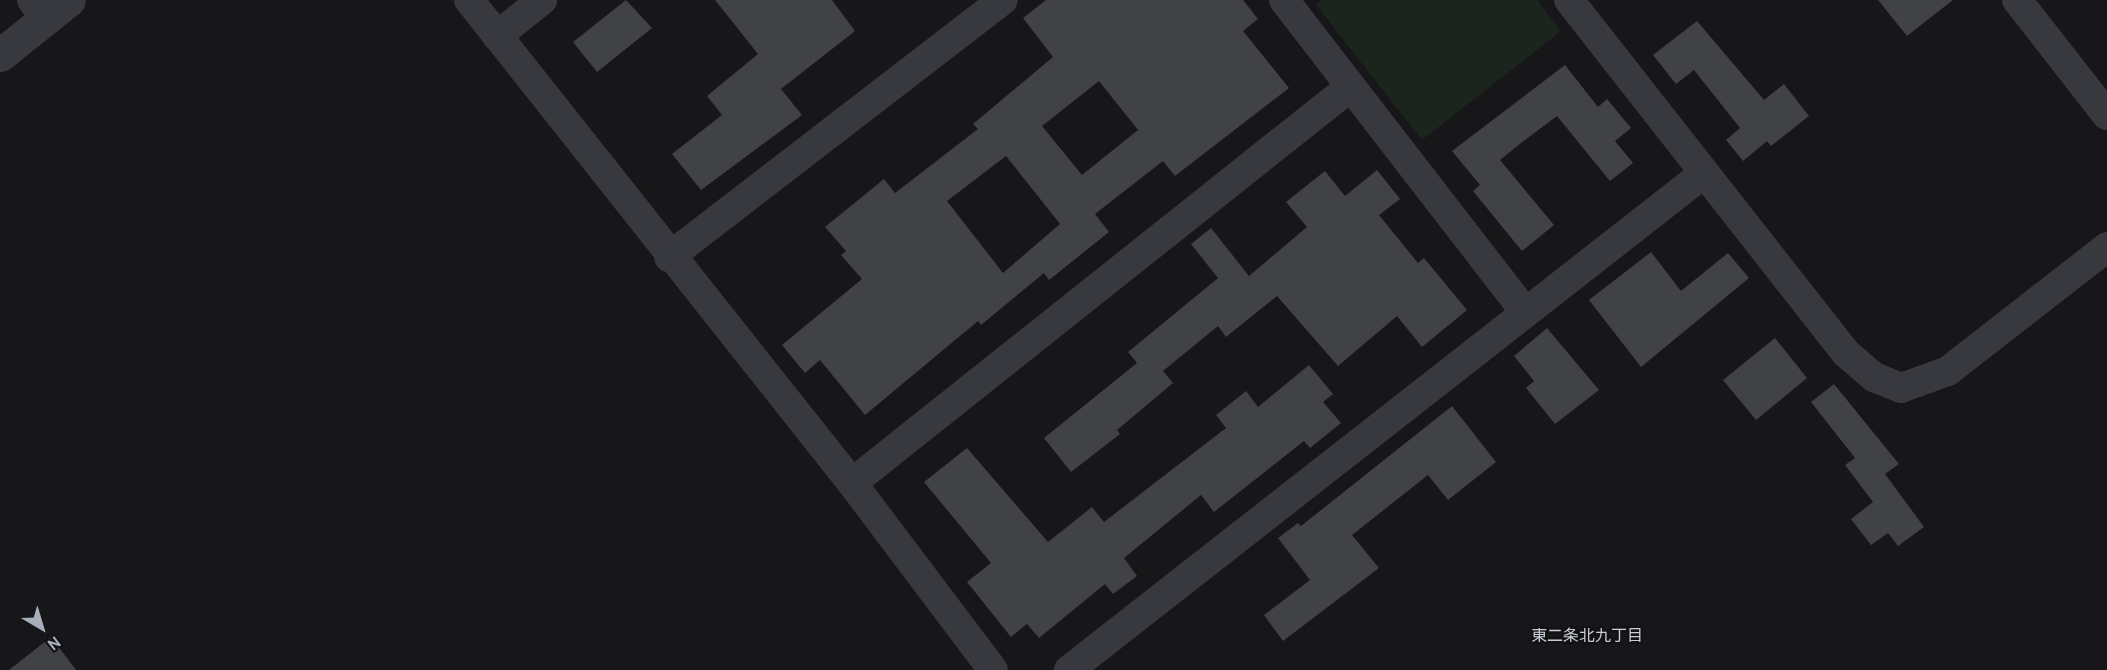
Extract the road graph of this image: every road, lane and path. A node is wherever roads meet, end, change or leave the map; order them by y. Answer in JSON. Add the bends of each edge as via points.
{"nodes":[{"id":1,"x":469,"y":0,"type":"edge"},
{"id":2,"x":542,"y":0,"type":"edge"},
{"id":3,"x":1003,"y":0,"type":"edge"},
{"id":4,"x":1284,"y":0,"type":"edge"},
{"id":5,"x":1569,"y":0,"type":"edge"},
{"id":6,"x":2017,"y":0,"type":"edge"},
{"id":7,"x":49,"y":6,"type":"edge"},
{"id":8,"x":497,"y":36,"type":"junction"},
{"id":9,"x":0,"y":55,"type":"edge"},
{"id":10,"x":1350,"y":87,"type":"junction"},
{"id":11,"x":2107,"y":116,"type":"edge"},
{"id":12,"x":1703,"y":174,"type":"junction"},
{"id":13,"x":2107,"y":247,"type":"edge"},
{"id":14,"x":669,"y":256,"type":"junction"},
{"id":15,"x":1524,"y":311,"type":"junction"},
{"id":16,"x":852,"y":483,"type":"junction"},
{"id":17,"x":993,"y":670,"type":"edge"},
{"id":18,"x":1069,"y":670,"type":"edge"}],
"edges":[{"from":1,"to":8,"type":"street"},
{"from":2,"to":8,"type":"street"},
{"from":3,"to":14,"type":"street"},
{"from":4,"to":10,"type":"street"},
{"from":5,"to":12,"type":"street"},
{"from":6,"to":11,"type":"street"},
{"from":7,"to":9,"type":"street"},
{"from":8,"to":14,"type":"street"},
{"from":10,"to":15,"type":"street"},
{"from":10,"to":16,"type":"street"},
{"from":12,"to":13,"type":"street","via":[[1846,353],[1874,377],[1901,388],[1948,371]]},
{"from":12,"to":15,"type":"street"},
{"from":14,"to":16,"type":"street"},
{"from":15,"to":18,"type":"street"},
{"from":16,"to":17,"type":"street"}]}
